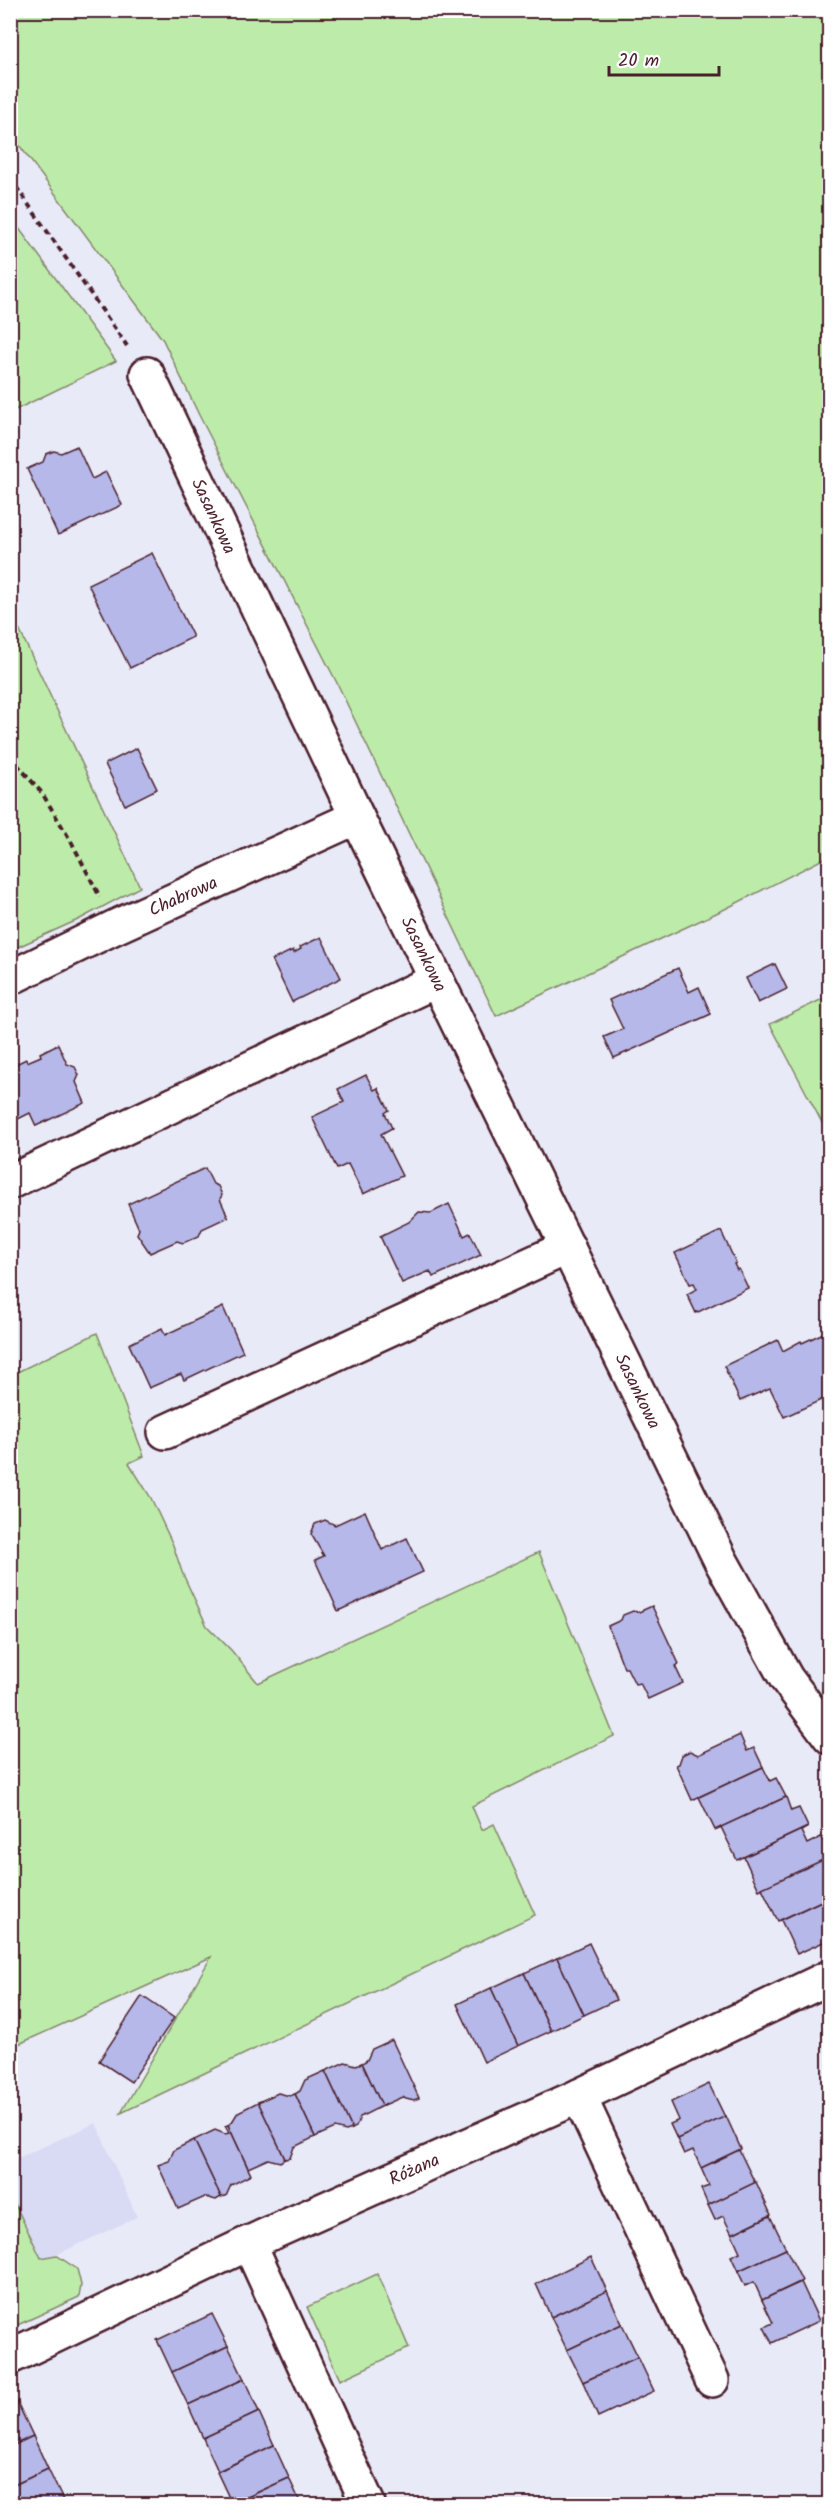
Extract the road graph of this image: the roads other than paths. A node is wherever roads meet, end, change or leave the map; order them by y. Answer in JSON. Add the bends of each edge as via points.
{"nodes":[{"id":1,"x":147,"y":374,"type":"road end"},
{"id":2,"x":357,"y":817,"type":"junction"},
{"id":3,"x":10,"y":978,"type":"edge"},
{"id":4,"x":437,"y":980,"type":"junction"},
{"id":5,"x":10,"y":1182,"type":"edge"},
{"id":6,"x":568,"y":1247,"type":"junction"},
{"id":7,"x":165,"y":1432,"type":"dead end"},
{"id":8,"x":830,"y":1737,"type":"edge"},
{"id":9,"x":830,"y":1977,"type":"edge"},
{"id":10,"x":579,"y":2096,"type":"junction"},
{"id":11,"x":249,"y":2243,"type":"junction"},
{"id":12,"x":10,"y":2356,"type":"edge"},
{"id":13,"x":712,"y":2380,"type":"dead end"},
{"id":14,"x":368,"y":2505,"type":"edge"}],
"edges":[{"from":1,"to":2,"type":"street","name":"Sasankowa"},
{"from":2,"to":3,"type":"street","name":"Chabrowa"},
{"from":2,"to":4,"type":"street","name":"Sasankowa"},
{"from":4,"to":5,"type":"street"},
{"from":4,"to":6,"type":"street","name":"Sasankowa"},
{"from":6,"to":7,"type":"street"},
{"from":6,"to":8,"type":"street","name":"Sasankowa","via":[[721,1561],[786,1678]]},
{"from":9,"to":10,"type":"street","name":"Różana"},
{"from":10,"to":11,"type":"street","name":"Różana"},
{"from":10,"to":13,"type":"street"},
{"from":11,"to":12,"type":"street","name":"Różana"},
{"from":11,"to":14,"type":"street"}]}
